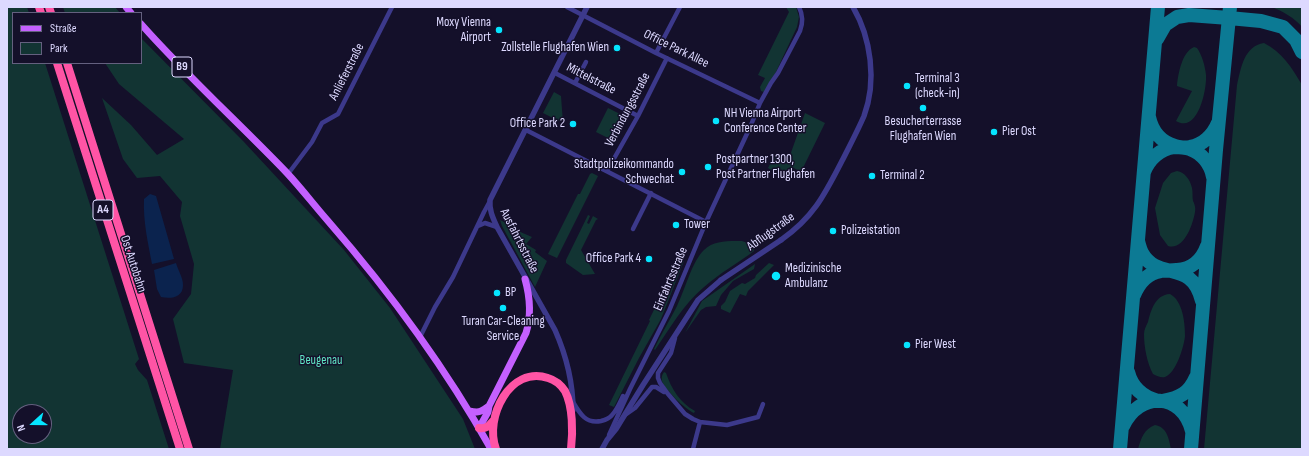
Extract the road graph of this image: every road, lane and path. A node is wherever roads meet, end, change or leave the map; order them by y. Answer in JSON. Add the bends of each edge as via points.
{"nodes":[{"id":1,"x":392,"y":7,"type":"edge"},
{"id":2,"x":567,"y":7,"type":"edge"},
{"id":3,"x":587,"y":7,"type":"edge"},
{"id":4,"x":680,"y":7,"type":"edge"},
{"id":5,"x":799,"y":7,"type":"edge"},
{"id":6,"x":853,"y":7,"type":"edge"},
{"id":7,"x":583,"y":15,"type":"junction"},
{"id":8,"x":142,"y":25,"type":"edge"},
{"id":9,"x":656,"y":53,"type":"junction"},
{"id":10,"x":668,"y":58,"type":"junction"},
{"id":11,"x":586,"y":62,"type":"dead end"},
{"id":12,"x":57,"y":64,"type":"edge"},
{"id":13,"x":67,"y":64,"type":"edge"},
{"id":14,"x":555,"y":73,"type":"junction"},
{"id":15,"x":575,"y":84,"type":"junction"},
{"id":16,"x":760,"y":103,"type":"junction"},
{"id":17,"x":638,"y":116,"type":"junction"},
{"id":18,"x":526,"y":130,"type":"junction"},
{"id":19,"x":607,"y":171,"type":"junction"},
{"id":20,"x":288,"y":174,"type":"junction"},
{"id":21,"x":651,"y":193,"type":"junction"},
{"id":22,"x":490,"y":200,"type":"junction"},
{"id":23,"x":706,"y":222,"type":"junction"},
{"id":24,"x":476,"y":227,"type":"junction"},
{"id":25,"x":497,"y":228,"type":"junction"},
{"id":26,"x":633,"y":229,"type":"dead end"},
{"id":27,"x":525,"y":279,"type":"junction"},
{"id":28,"x":675,"y":336,"type":"junction"},
{"id":29,"x":420,"y":337,"type":"junction"},
{"id":30,"x":630,"y":389,"type":"junction"},
{"id":31,"x":668,"y":394,"type":"junction"},
{"id":32,"x":573,"y":402,"type":"junction"},
{"id":33,"x":763,"y":404,"type":"dead end"},
{"id":34,"x":489,"y":406,"type":"junction"},
{"id":35,"x":469,"y":411,"type":"junction"},
{"id":36,"x":624,"y":416,"type":"junction"},
{"id":37,"x":493,"y":421,"type":"junction"},
{"id":38,"x":700,"y":422,"type":"junction"},
{"id":39,"x":479,"y":428,"type":"junction"},
{"id":40,"x":573,"y":430,"type":"junction"},
{"id":41,"x":607,"y":440,"type":"junction"},
{"id":42,"x":180,"y":449,"type":"edge"},
{"id":43,"x":189,"y":449,"type":"edge"},
{"id":44,"x":491,"y":449,"type":"edge"},
{"id":45,"x":496,"y":449,"type":"edge"},
{"id":46,"x":571,"y":449,"type":"edge"},
{"id":47,"x":602,"y":449,"type":"edge"},
{"id":48,"x":693,"y":449,"type":"edge"}],
"edges":[{"from":1,"to":20,"type":"street","name":"Anlieferstraße","via":[[338,114],[322,124]]},
{"from":2,"to":7,"type":"street","name":"Office Park Allee"},
{"from":3,"to":7,"type":"street","name":"Ausfahrtsstraße"},
{"from":4,"to":9,"type":"street"},
{"from":5,"to":16,"type":"street","name":"Einfahrtsstraße","via":[[802,25]]},
{"from":6,"to":28,"type":"street","name":"Abflugstraße","bridge":true,"via":[[867,41],[870,88],[864,115],[824,195],[807,218],[781,240],[721,280],[698,300]]},
{"from":7,"to":9,"type":"street","name":"Office Park Allee"},
{"from":7,"to":14,"type":"street","name":"Ausfahrtsstraße"},
{"from":8,"to":20,"type":"main road","number":"B9"},
{"from":9,"to":10,"type":"street","name":"Office Park Allee"},
{"from":10,"to":16,"type":"street","name":"Office Park Allee"},
{"from":10,"to":17,"type":"street","name":"Verbindungsstraße"},
{"from":11,"to":15,"type":"street"},
{"from":12,"to":42,"type":"highway","name":"Ost Autobahn","number":"A4"},
{"from":13,"to":43,"type":"highway","name":"Ost Autobahn","number":"A4"},
{"from":14,"to":15,"type":"street","name":"Mittelstraße"},
{"from":14,"to":18,"type":"street","name":"Ausfahrtsstraße"},
{"from":15,"to":17,"type":"street","name":"Mittelstraße"},
{"from":16,"to":23,"type":"street","name":"Einfahrtsstraße"},
{"from":17,"to":19,"type":"street","name":"Verbindungsstraße"},
{"from":18,"to":19,"type":"street"},
{"from":18,"to":22,"type":"street","name":"Ausfahrtsstraße"},
{"from":19,"to":21,"type":"street"},
{"from":20,"to":29,"type":"main road","number":"B9","via":[[370,271]]},
{"from":21,"to":23,"type":"street"},
{"from":21,"to":26,"type":"street"},
{"from":22,"to":24,"type":"street"},
{"from":22,"to":25,"type":"street","name":"Ausfahrtsstraße"},
{"from":23,"to":30,"type":"street","name":"Einfahrtsstraße","via":[[669,311]]},
{"from":24,"to":25,"type":"street","via":[[485,223]]},
{"from":24,"to":29,"type":"street","via":[[453,277]]},
{"from":25,"to":27,"type":"street","name":"Ausfahrtsstraße"},
{"from":27,"to":32,"type":"street","name":"Ausfahrtsstraße","via":[[562,345]]},
{"from":27,"to":34,"type":"main road","via":[[531,308],[530,322]]},
{"from":28,"to":31,"type":"street","via":[[670,353],[658,373],[660,383]]},
{"from":28,"to":36,"type":"street","name":"Abflugstraße"},
{"from":29,"to":35,"type":"main road","number":"B9"},
{"from":30,"to":32,"type":"street","via":[[607,420],[587,420],[579,413]]},
{"from":30,"to":41,"type":"street","name":"Einfahrtsstraße"},
{"from":31,"to":36,"type":"street","via":[[660,388],[652,387],[635,408]]},
{"from":31,"to":38,"type":"street","via":[[685,414]]},
{"from":32,"to":40,"type":"street","name":"Ausfahrtsstraße"},
{"from":33,"to":38,"type":"street","via":[[758,417],[742,422],[727,425]]},
{"from":34,"to":35,"type":"main road","via":[[478,413]]},
{"from":34,"to":39,"type":"main road"},
{"from":35,"to":39,"type":"main road","number":"B9"},
{"from":36,"to":41,"type":"street","name":"Abflugstraße"},
{"from":37,"to":39,"type":"highway","via":[[489,426]]},
{"from":37,"to":40,"type":"highway","via":[[498,405],[512,386],[527,377],[544,376],[559,384],[565,392]]},
{"from":37,"to":45,"type":"highway"},
{"from":38,"to":48,"type":"street"},
{"from":39,"to":44,"type":"main road","number":"B9"},
{"from":40,"to":46,"type":"highway"},
{"from":41,"to":47,"type":"street","name":"Einfahrtsstraße"}]}
